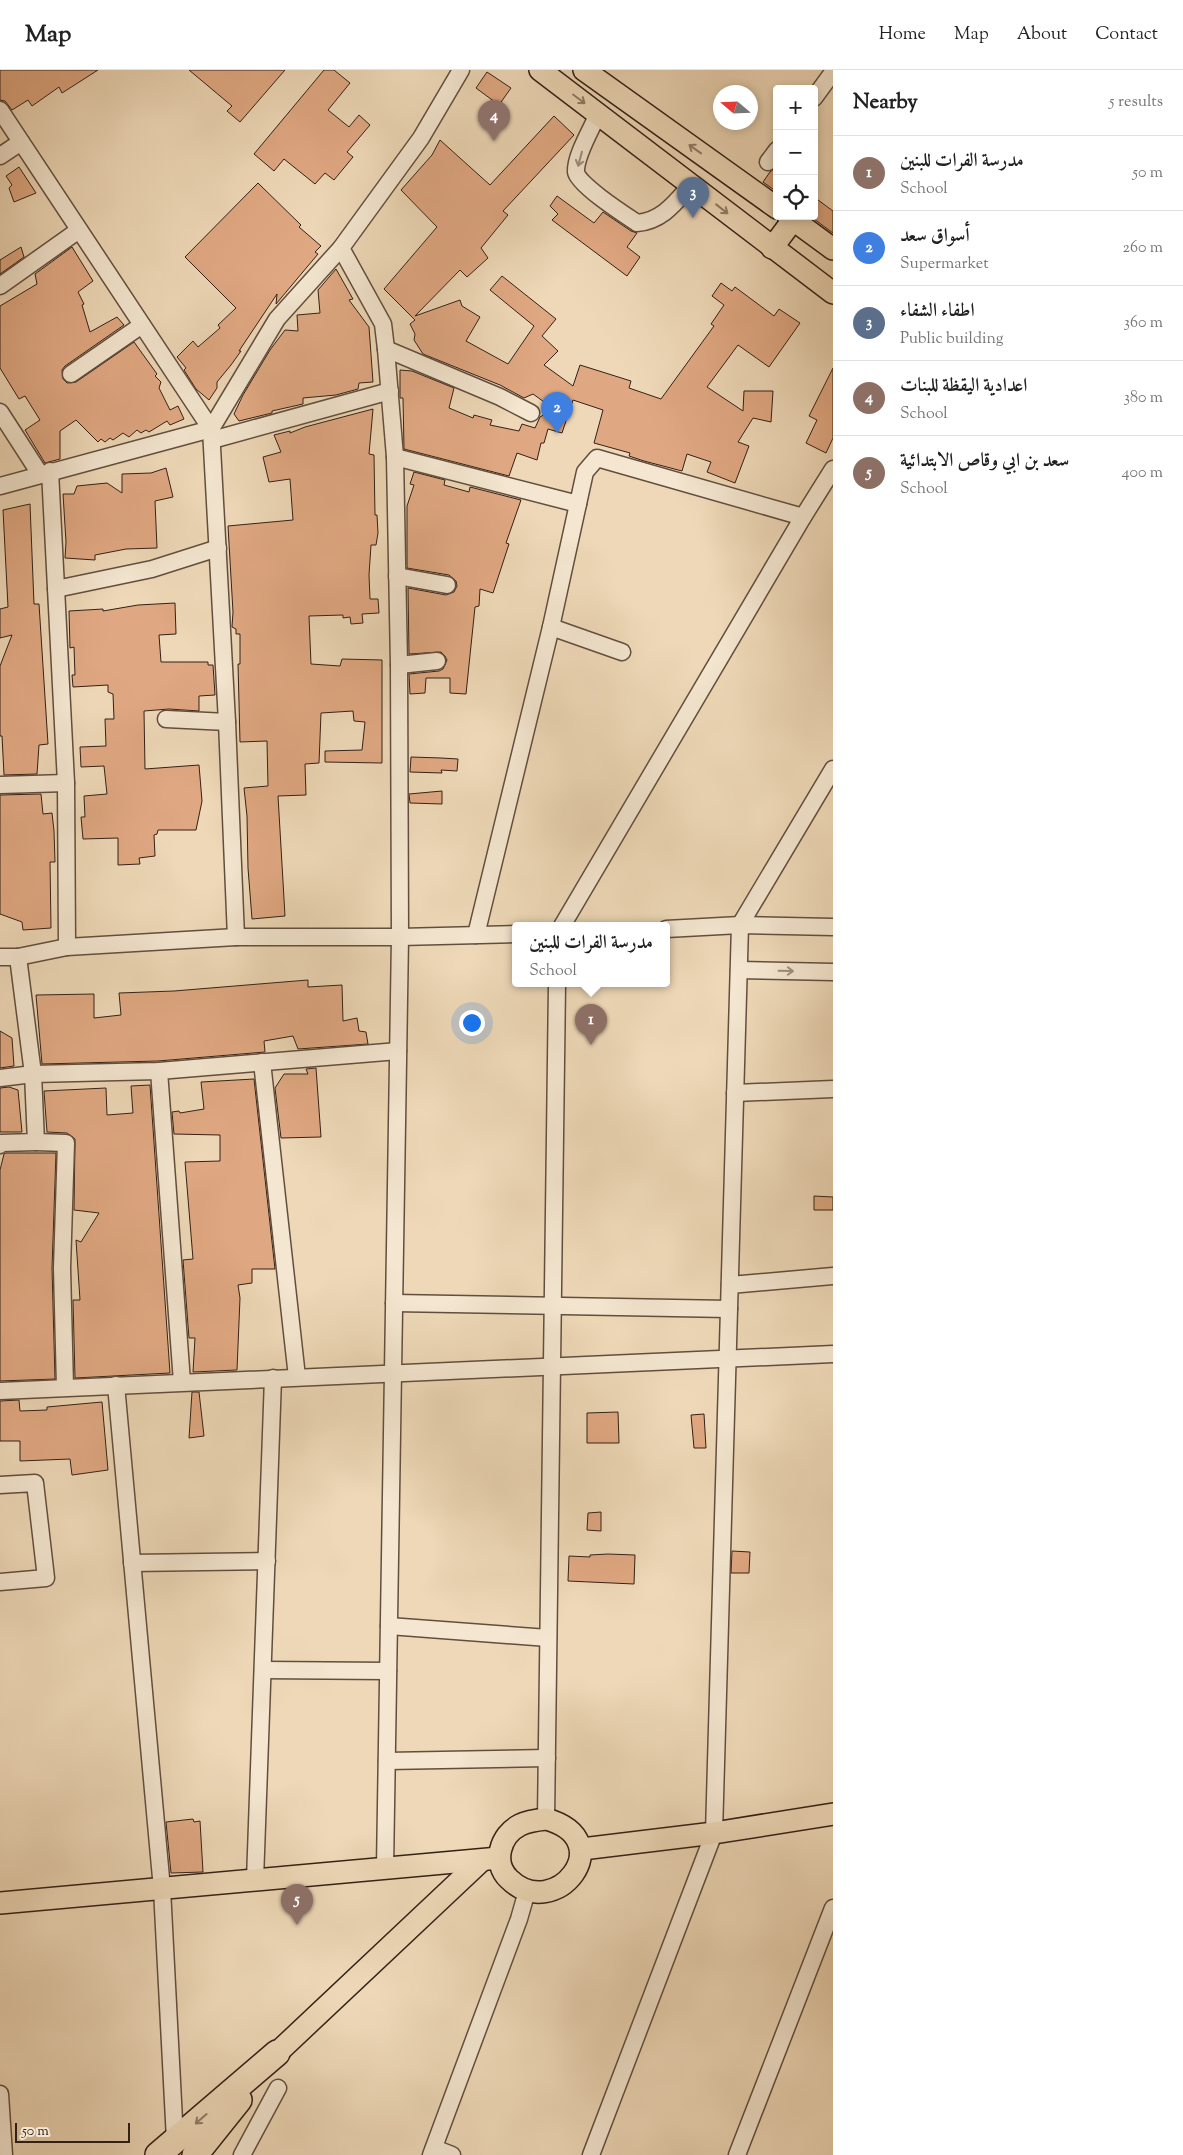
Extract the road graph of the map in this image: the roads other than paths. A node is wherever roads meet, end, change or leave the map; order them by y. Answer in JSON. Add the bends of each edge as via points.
{"nodes":[{"id":1,"x":460,"y":70,"type":"edge"},
{"id":2,"x":540,"y":70,"type":"edge"},
{"id":3,"x":584,"y":70,"type":"edge"},
{"id":4,"x":833,"y":72,"type":"edge"},
{"id":5,"x":818,"y":93,"type":"edge"},
{"id":6,"x":0,"y":110,"type":"edge"},
{"id":7,"x":598,"y":114,"type":"junction"},
{"id":8,"x":21,"y":142,"type":"junction"},
{"id":9,"x":0,"y":156,"type":"edge"},
{"id":10,"x":691,"y":185,"type":"junction"},
{"id":11,"x":773,"y":206,"type":"edge"},
{"id":12,"x":784,"y":220,"type":"edge"},
{"id":13,"x":793,"y":220,"type":"edge"},
{"id":14,"x":79,"y":230,"type":"junction"},
{"id":15,"x":341,"y":248,"type":"junction"},
{"id":16,"x":772,"y":248,"type":"junction"},
{"id":17,"x":833,"y":249,"type":"edge"},
{"id":18,"x":0,"y":286,"type":"edge"},
{"id":19,"x":833,"y":293,"type":"edge"},
{"id":20,"x":142,"y":325,"type":"junction"},
{"id":21,"x":386,"y":349,"type":"junction"},
{"id":22,"x":71,"y":374,"type":"dead end"},
{"id":23,"x":390,"y":391,"type":"junction"},
{"id":24,"x":0,"y":412,"type":"edge"},
{"id":25,"x":531,"y":413,"type":"dead end"},
{"id":26,"x":212,"y":435,"type":"junction"},
{"id":27,"x":395,"y":457,"type":"junction"},
{"id":28,"x":833,"y":469,"type":"edge"},
{"id":29,"x":45,"y":473,"type":"junction"},
{"id":30,"x":0,"y":486,"type":"edge"},
{"id":31,"x":578,"y":504,"type":"junction"},
{"id":32,"x":803,"y":517,"type":"junction"},
{"id":33,"x":218,"y":548,"type":"junction"},
{"id":34,"x":397,"y":576,"type":"junction"},
{"id":35,"x":447,"y":585,"type":"dead end"},
{"id":36,"x":56,"y":589,"type":"junction"},
{"id":37,"x":551,"y":627,"type":"junction"},
{"id":38,"x":622,"y":652,"type":"dead end"},
{"id":39,"x":437,"y":661,"type":"dead end"},
{"id":40,"x":399,"y":665,"type":"junction"},
{"id":41,"x":166,"y":718,"type":"dead end"},
{"id":42,"x":227,"y":722,"type":"junction"},
{"id":43,"x":833,"y":769,"type":"edge"},
{"id":44,"x":66,"y":783,"type":"junction"},
{"id":45,"x":0,"y":785,"type":"edge"},
{"id":46,"x":564,"y":922,"type":"edge"},
{"id":47,"x":740,"y":925,"type":"junction"},
{"id":48,"x":833,"y":927,"type":"edge"},
{"id":49,"x":670,"y":929,"type":"edge"},
{"id":50,"x":512,"y":934,"type":"edge"},
{"id":51,"x":476,"y":935,"type":"junction"},
{"id":52,"x":236,"y":937,"type":"junction"},
{"id":53,"x":400,"y":937,"type":"junction"},
{"id":54,"x":66,"y":947,"type":"junction"},
{"id":55,"x":0,"y":957,"type":"edge"},
{"id":56,"x":18,"y":957,"type":"junction"},
{"id":57,"x":739,"y":970,"type":"junction"},
{"id":58,"x":833,"y":972,"type":"edge"},
{"id":59,"x":557,"y":987,"type":"edge"},
{"id":60,"x":398,"y":1050,"type":"junction"},
{"id":61,"x":262,"y":1062,"type":"junction"},
{"id":62,"x":159,"y":1071,"type":"junction"},
{"id":63,"x":33,"y":1074,"type":"junction"},
{"id":64,"x":0,"y":1078,"type":"edge"},
{"id":65,"x":833,"y":1090,"type":"edge"},
{"id":66,"x":735,"y":1093,"type":"junction"},
{"id":67,"x":36,"y":1142,"type":"junction"},
{"id":68,"x":0,"y":1145,"type":"edge"},
{"id":69,"x":833,"y":1276,"type":"edge"},
{"id":70,"x":730,"y":1285,"type":"junction"},
{"id":71,"x":394,"y":1303,"type":"junction"},
{"id":72,"x":553,"y":1306,"type":"junction"},
{"id":73,"x":729,"y":1309,"type":"junction"},
{"id":74,"x":833,"y":1354,"type":"edge"},
{"id":75,"x":727,"y":1359,"type":"junction"},
{"id":76,"x":552,"y":1366,"type":"junction"},
{"id":77,"x":393,"y":1373,"type":"junction"},
{"id":78,"x":298,"y":1377,"type":"junction"},
{"id":79,"x":273,"y":1378,"type":"junction"},
{"id":80,"x":182,"y":1382,"type":"junction"},
{"id":81,"x":116,"y":1385,"type":"junction"},
{"id":82,"x":64,"y":1387,"type":"junction"},
{"id":83,"x":0,"y":1392,"type":"edge"},
{"id":84,"x":0,"y":1485,"type":"edge"},
{"id":85,"x":267,"y":1561,"type":"junction"},
{"id":86,"x":132,"y":1563,"type":"junction"},
{"id":87,"x":0,"y":1582,"type":"edge"},
{"id":88,"x":389,"y":1626,"type":"junction"},
{"id":89,"x":548,"y":1638,"type":"junction"},
{"id":90,"x":263,"y":1670,"type":"junction"},
{"id":91,"x":388,"y":1671,"type":"junction"},
{"id":92,"x":547,"y":1758,"type":"junction"},
{"id":93,"x":387,"y":1761,"type":"junction"},
{"id":94,"x":833,"y":1814,"type":"edge"},
{"id":95,"x":546,"y":1819,"type":"junction"},
{"id":96,"x":714,"y":1833,"type":"junction"},
{"id":97,"x":582,"y":1849,"type":"junction"},
{"id":98,"x":490,"y":1859,"type":"junction"},
{"id":99,"x":385,"y":1868,"type":"junction"},
{"id":100,"x":255,"y":1880,"type":"junction"},
{"id":101,"x":162,"y":1889,"type":"junction"},
{"id":102,"x":527,"y":1890,"type":"junction"},
{"id":103,"x":0,"y":1903,"type":"edge"},
{"id":104,"x":833,"y":1908,"type":"edge"},
{"id":105,"x":277,"y":2053,"type":"junction"},
{"id":106,"x":278,"y":2088,"type":"dead end"},
{"id":107,"x":0,"y":2094,"type":"edge"},
{"id":108,"x":167,"y":2148,"type":"edge"},
{"id":109,"x":432,"y":2151,"type":"edge"},
{"id":110,"x":4,"y":2155,"type":"edge"},
{"id":111,"x":195,"y":2155,"type":"edge"},
{"id":112,"x":242,"y":2155,"type":"edge"},
{"id":113,"x":452,"y":2155,"type":"edge"},
{"id":114,"x":591,"y":2155,"type":"edge"},
{"id":115,"x":737,"y":2155,"type":"edge"}],
"edges":[{"from":1,"to":15,"type":"street","via":[[421,138]]},
{"from":2,"to":7,"type":"main road","one_way":true},
{"from":11,"to":3,"type":"main road","one_way":true},
{"from":4,"to":5,"type":"street"},
{"from":6,"to":8,"type":"street"},
{"from":7,"to":10,"type":"main road"},
{"from":7,"to":10,"type":"street","one_way":true,"via":[[580,153],[576,172],[581,182],[638,223],[663,215]]},
{"from":8,"to":9,"type":"street"},
{"from":8,"to":14,"type":"street"},
{"from":10,"to":16,"type":"main road","one_way":true},
{"from":12,"to":16,"type":"main road"},
{"from":13,"to":17,"type":"main road"},
{"from":14,"to":18,"type":"street"},
{"from":14,"to":20,"type":"street"},
{"from":15,"to":21,"type":"street","via":[[382,324]]},
{"from":15,"to":26,"type":"street","via":[[277,319]]},
{"from":16,"to":19,"type":"main road"},
{"from":20,"to":22,"type":"street"},
{"from":20,"to":26,"type":"street"},
{"from":21,"to":23,"type":"street"},
{"from":21,"to":25,"type":"street"},
{"from":23,"to":26,"type":"street"},
{"from":23,"to":27,"type":"street"},
{"from":24,"to":29,"type":"street"},
{"from":26,"to":29,"type":"street"},
{"from":26,"to":33,"type":"street"},
{"from":27,"to":31,"type":"street"},
{"from":27,"to":34,"type":"street"},
{"from":28,"to":32,"type":"street"},
{"from":29,"to":30,"type":"street"},
{"from":29,"to":36,"type":"street"},
{"from":31,"to":32,"type":"street","via":[[586,472],[597,458]]},
{"from":31,"to":37,"type":"street"},
{"from":32,"to":46,"type":"street"},
{"from":33,"to":36,"type":"street","via":[[152,568]]},
{"from":33,"to":42,"type":"street"},
{"from":34,"to":35,"type":"street"},
{"from":34,"to":40,"type":"street"},
{"from":36,"to":44,"type":"street"},
{"from":37,"to":38,"type":"street"},
{"from":37,"to":51,"type":"street"},
{"from":39,"to":40,"type":"street"},
{"from":40,"to":53,"type":"street"},
{"from":41,"to":42,"type":"street"},
{"from":42,"to":52,"type":"street"},
{"from":43,"to":47,"type":"street"},
{"from":44,"to":45,"type":"street"},
{"from":44,"to":54,"type":"street"},
{"from":47,"to":48,"type":"street"},
{"from":47,"to":49,"type":"street"},
{"from":47,"to":57,"type":"street"},
{"from":50,"to":51,"type":"street"},
{"from":51,"to":53,"type":"street"},
{"from":52,"to":53,"type":"street"},
{"from":52,"to":54,"type":"street"},
{"from":53,"to":60,"type":"street"},
{"from":54,"to":56,"type":"street"},
{"from":55,"to":56,"type":"street"},
{"from":56,"to":63,"type":"street"},
{"from":57,"to":58,"type":"street","one_way":true},
{"from":57,"to":66,"type":"street"},
{"from":59,"to":72,"type":"street"},
{"from":60,"to":61,"type":"street"},
{"from":60,"to":71,"type":"street"},
{"from":61,"to":62,"type":"street"},
{"from":61,"to":78,"type":"street"},
{"from":62,"to":63,"type":"street"},
{"from":62,"to":80,"type":"street"},
{"from":63,"to":64,"type":"street"},
{"from":63,"to":67,"type":"street"},
{"from":65,"to":66,"type":"street"},
{"from":66,"to":70,"type":"street"},
{"from":67,"to":68,"type":"street"},
{"from":67,"to":82,"type":"street","via":[[66,1143],[62,1268]]},
{"from":69,"to":70,"type":"street"},
{"from":70,"to":73,"type":"street"},
{"from":71,"to":72,"type":"street"},
{"from":71,"to":77,"type":"street"},
{"from":72,"to":73,"type":"street"},
{"from":72,"to":76,"type":"street"},
{"from":73,"to":75,"type":"street"},
{"from":74,"to":75,"type":"street"},
{"from":75,"to":76,"type":"street"},
{"from":75,"to":96,"type":"street"},
{"from":76,"to":77,"type":"street"},
{"from":76,"to":89,"type":"street"},
{"from":77,"to":78,"type":"street"},
{"from":77,"to":88,"type":"street"},
{"from":78,"to":79,"type":"street"},
{"from":79,"to":80,"type":"street"},
{"from":79,"to":85,"type":"street"},
{"from":80,"to":81,"type":"street"},
{"from":81,"to":82,"type":"street"},
{"from":81,"to":86,"type":"street"},
{"from":82,"to":83,"type":"street"},
{"from":84,"to":87,"type":"street","via":[[35,1483],[46,1578]]},
{"from":85,"to":86,"type":"street"},
{"from":85,"to":90,"type":"street"},
{"from":86,"to":101,"type":"street"},
{"from":88,"to":89,"type":"street"},
{"from":88,"to":91,"type":"street"},
{"from":89,"to":92,"type":"street"},
{"from":90,"to":91,"type":"street"},
{"from":90,"to":100,"type":"street"},
{"from":91,"to":93,"type":"street"},
{"from":92,"to":93,"type":"street"},
{"from":92,"to":95,"type":"street"},
{"from":93,"to":99,"type":"street"},
{"from":94,"to":96,"type":"main road"},
{"from":95,"to":97,"type":"main road","via":[[568,1829]]},
{"from":95,"to":98,"type":"main road","via":[[531,1820],[518,1826]]},
{"from":96,"to":97,"type":"main road"},
{"from":96,"to":114,"type":"street"},
{"from":97,"to":102,"type":"main road","via":[[580,1862],[565,1884],[553,1890]]},
{"from":98,"to":99,"type":"main road"},
{"from":98,"to":102,"type":"main road","via":[[515,1885]]},
{"from":98,"to":105,"type":"main road"},
{"from":99,"to":100,"type":"main road"},
{"from":100,"to":101,"type":"main road"},
{"from":101,"to":103,"type":"main road"},
{"from":101,"to":108,"type":"street"},
{"from":102,"to":109,"type":"street"},
{"from":104,"to":115,"type":"street"},
{"from":105,"to":108,"type":"highway","one_way":true},
{"from":105,"to":111,"type":"highway"},
{"from":106,"to":112,"type":"street"},
{"from":107,"to":110,"type":"street"},
{"from":109,"to":113,"type":"street"}]}
